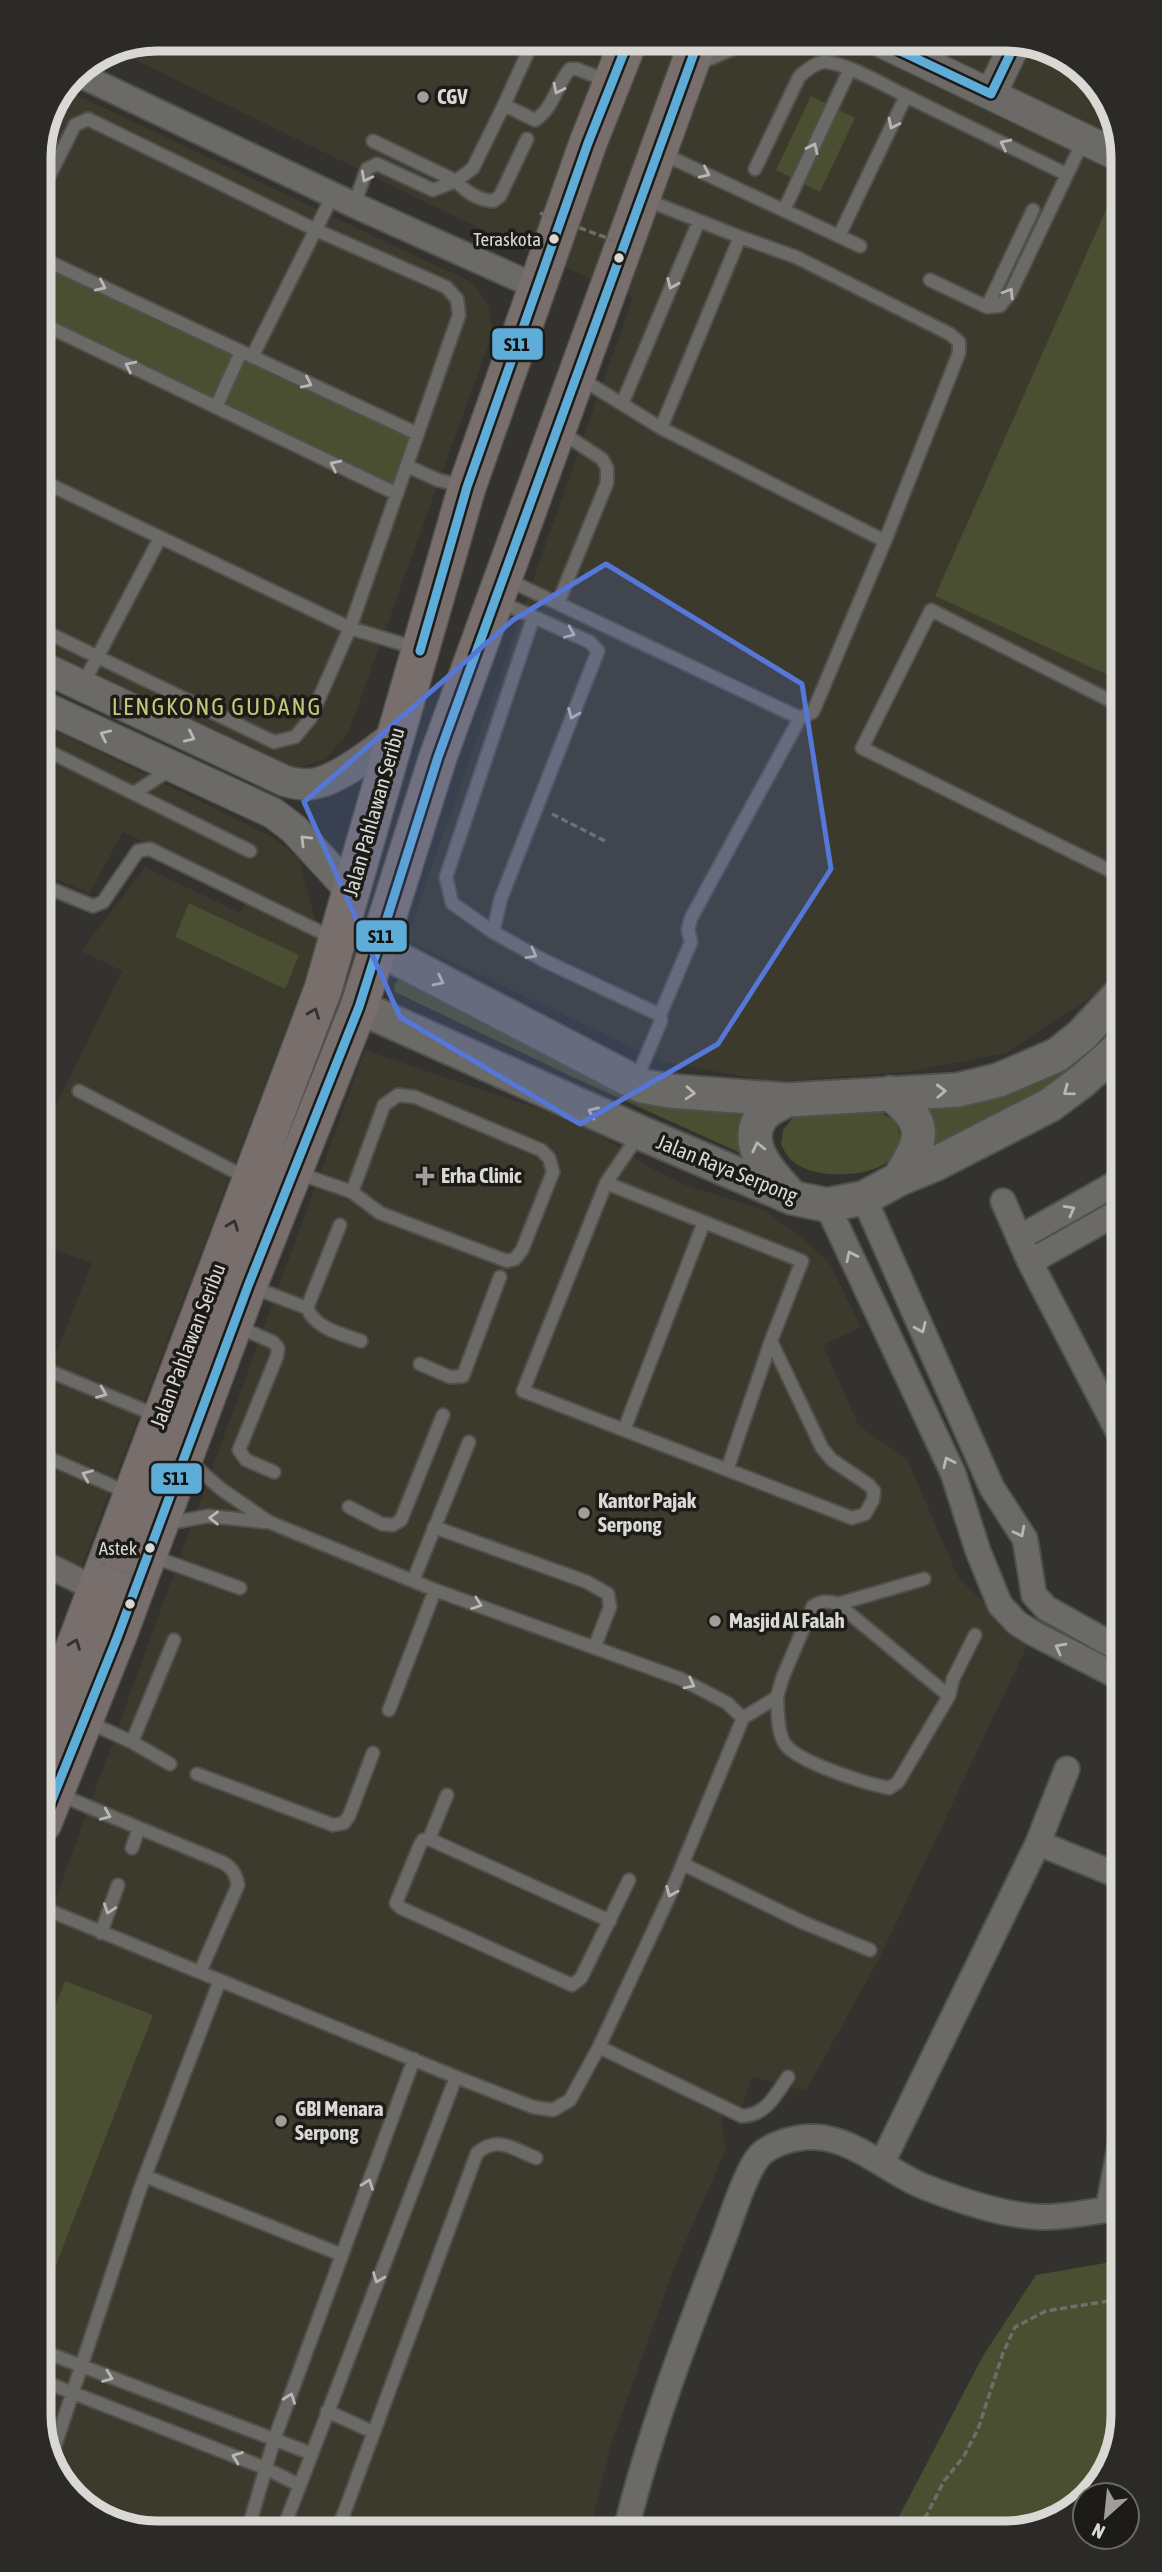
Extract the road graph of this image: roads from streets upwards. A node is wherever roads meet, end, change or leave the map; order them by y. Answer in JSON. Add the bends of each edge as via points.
{"nodes":[{"id":1,"x":625,"y":51,"type":"edge"},
{"id":2,"x":900,"y":51,"type":"edge"},
{"id":3,"x":1012,"y":51,"type":"edge"},
{"id":4,"x":693,"y":55,"type":"edge"},
{"id":5,"x":87,"y":78,"type":"edge"},
{"id":6,"x":991,"y":94,"type":"junction"},
{"id":7,"x":1111,"y":152,"type":"edge"},
{"id":8,"x":537,"y":287,"type":"junction"},
{"id":9,"x":51,"y":671,"type":"edge"},
{"id":10,"x":51,"y":710,"type":"edge"},
{"id":11,"x":397,"y":734,"type":"junction"},
{"id":12,"x":285,"y":781,"type":"junction"},
{"id":13,"x":273,"y":813,"type":"junction"},
{"id":14,"x":351,"y":891,"type":"junction"},
{"id":15,"x":379,"y":949,"type":"junction"},
{"id":16,"x":1111,"y":1003,"type":"edge"},
{"id":17,"x":359,"y":1007,"type":"junction"},
{"id":18,"x":1111,"y":1055,"type":"edge"},
{"id":19,"x":890,"y":1093,"type":"junction"},
{"id":20,"x":787,"y":1100,"type":"junction"},
{"id":21,"x":899,"y":1179,"type":"junction"},
{"id":22,"x":1111,"y":1186,"type":"edge"},
{"id":23,"x":793,"y":1198,"type":"junction"},
{"id":24,"x":864,"y":1198,"type":"junction"},
{"id":25,"x":1003,"y":1201,"type":"dead end"},
{"id":26,"x":827,"y":1205,"type":"junction"},
{"id":27,"x":1111,"y":1216,"type":"edge"},
{"id":28,"x":1019,"y":1238,"type":"junction"},
{"id":29,"x":1030,"y":1262,"type":"junction"},
{"id":30,"x":897,"y":1272,"type":"junction"},
{"id":31,"x":864,"y":1284,"type":"junction"},
{"id":32,"x":1111,"y":1418,"type":"edge"},
{"id":33,"x":51,"y":1565,"type":"edge"},
{"id":34,"x":94,"y":1574,"type":"junction"},
{"id":35,"x":1111,"y":1644,"type":"edge"},
{"id":36,"x":1111,"y":1673,"type":"edge"},
{"id":37,"x":51,"y":1706,"type":"edge"},
{"id":38,"x":1067,"y":1769,"type":"dead end"},
{"id":39,"x":51,"y":1803,"type":"edge"},
{"id":40,"x":1038,"y":1843,"type":"junction"},
{"id":41,"x":1111,"y":1873,"type":"edge"},
{"id":42,"x":882,"y":2163,"type":"junction"},
{"id":43,"x":1111,"y":2209,"type":"edge"},
{"id":44,"x":628,"y":2521,"type":"edge"}],
"edges":[{"from":1,"to":8,"type":"main road","name":"Jalan Pahlawan Seribu"},
{"from":2,"to":6,"type":"street"},
{"from":3,"to":6,"type":"street"},
{"from":4,"to":15,"type":"main road","name":"Jalan Pahlawan Seribu","via":[[438,757]]},
{"from":5,"to":8,"type":"street"},
{"from":6,"to":7,"type":"street"},
{"from":8,"to":11,"type":"main road","name":"Jalan Pahlawan Seribu","via":[[467,487]]},
{"from":9,"to":12,"type":"street","one_way":true},
{"from":13,"to":10,"type":"street","one_way":true},
{"from":11,"to":12,"type":"street","via":[[332,777],[300,785]]},
{"from":11,"to":14,"type":"main road","name":"Jalan Pahlawan Seribu"},
{"from":12,"to":13,"type":"street"},
{"from":14,"to":13,"type":"street","one_way":true,"via":[[294,829]]},
{"from":34,"to":14,"type":"main road","name":"Jalan Pahlawan Seribu","one_way":true,"via":[[131,1494],[323,989]]},
{"from":15,"to":17,"type":"main road","name":"Jalan Pahlawan Seribu"},
{"from":15,"to":20,"type":"main road","one_way":true,"via":[[636,1082],[670,1091]]},
{"from":19,"to":16,"type":"main road","one_way":true,"via":[[958,1090],[1031,1067],[1057,1055],[1081,1036]]},
{"from":23,"to":17,"type":"main road","name":"Jalan Raya Serpong","one_way":true},
{"from":17,"to":39,"type":"main road","name":"Jalan Pahlawan Seribu","via":[[248,1286],[152,1555]]},
{"from":18,"to":21,"type":"main road","name":"Jalan Raya Serpong","one_way":true,"via":[[1050,1105]]},
{"from":19,"to":20,"type":"main road"},
{"from":19,"to":21,"type":"main road","via":[[916,1118],[919,1132]]},
{"from":23,"to":20,"type":"main road","one_way":true,"via":[[763,1164],[755,1138],[764,1113]]},
{"from":21,"to":24,"type":"main road","name":"Jalan Raya Serpong"},
{"from":28,"to":22,"type":"street","one_way":true},
{"from":23,"to":26,"type":"main road","name":"Jalan Raya Serpong"},
{"from":24,"to":26,"type":"main road","name":"Jalan Raya Serpong"},
{"from":24,"to":30,"type":"street"},
{"from":25,"to":28,"type":"street"},
{"from":31,"to":26,"type":"street","one_way":true},
{"from":27,"to":29,"type":"street"},
{"from":28,"to":29,"type":"street"},
{"from":29,"to":32,"type":"street"},
{"from":30,"to":31,"type":"street"},
{"from":30,"to":35,"type":"street","one_way":true,"via":[[992,1488],[1025,1539],[1034,1595],[1046,1608]]},
{"from":36,"to":31,"type":"street","one_way":true,"via":[[1033,1633],[1000,1605],[953,1473]]},
{"from":33,"to":34,"type":"street"},
{"from":37,"to":34,"type":"main road","name":"Jalan Pahlawan Seribu","one_way":true},
{"from":38,"to":40,"type":"street"},
{"from":40,"to":41,"type":"street"},
{"from":40,"to":42,"type":"street"},
{"from":42,"to":43,"type":"street","via":[[924,2187],[993,2209],[1041,2217]]},
{"from":42,"to":44,"type":"street","via":[[840,2142],[814,2137],[781,2143],[759,2156],[670,2379]]}]}
